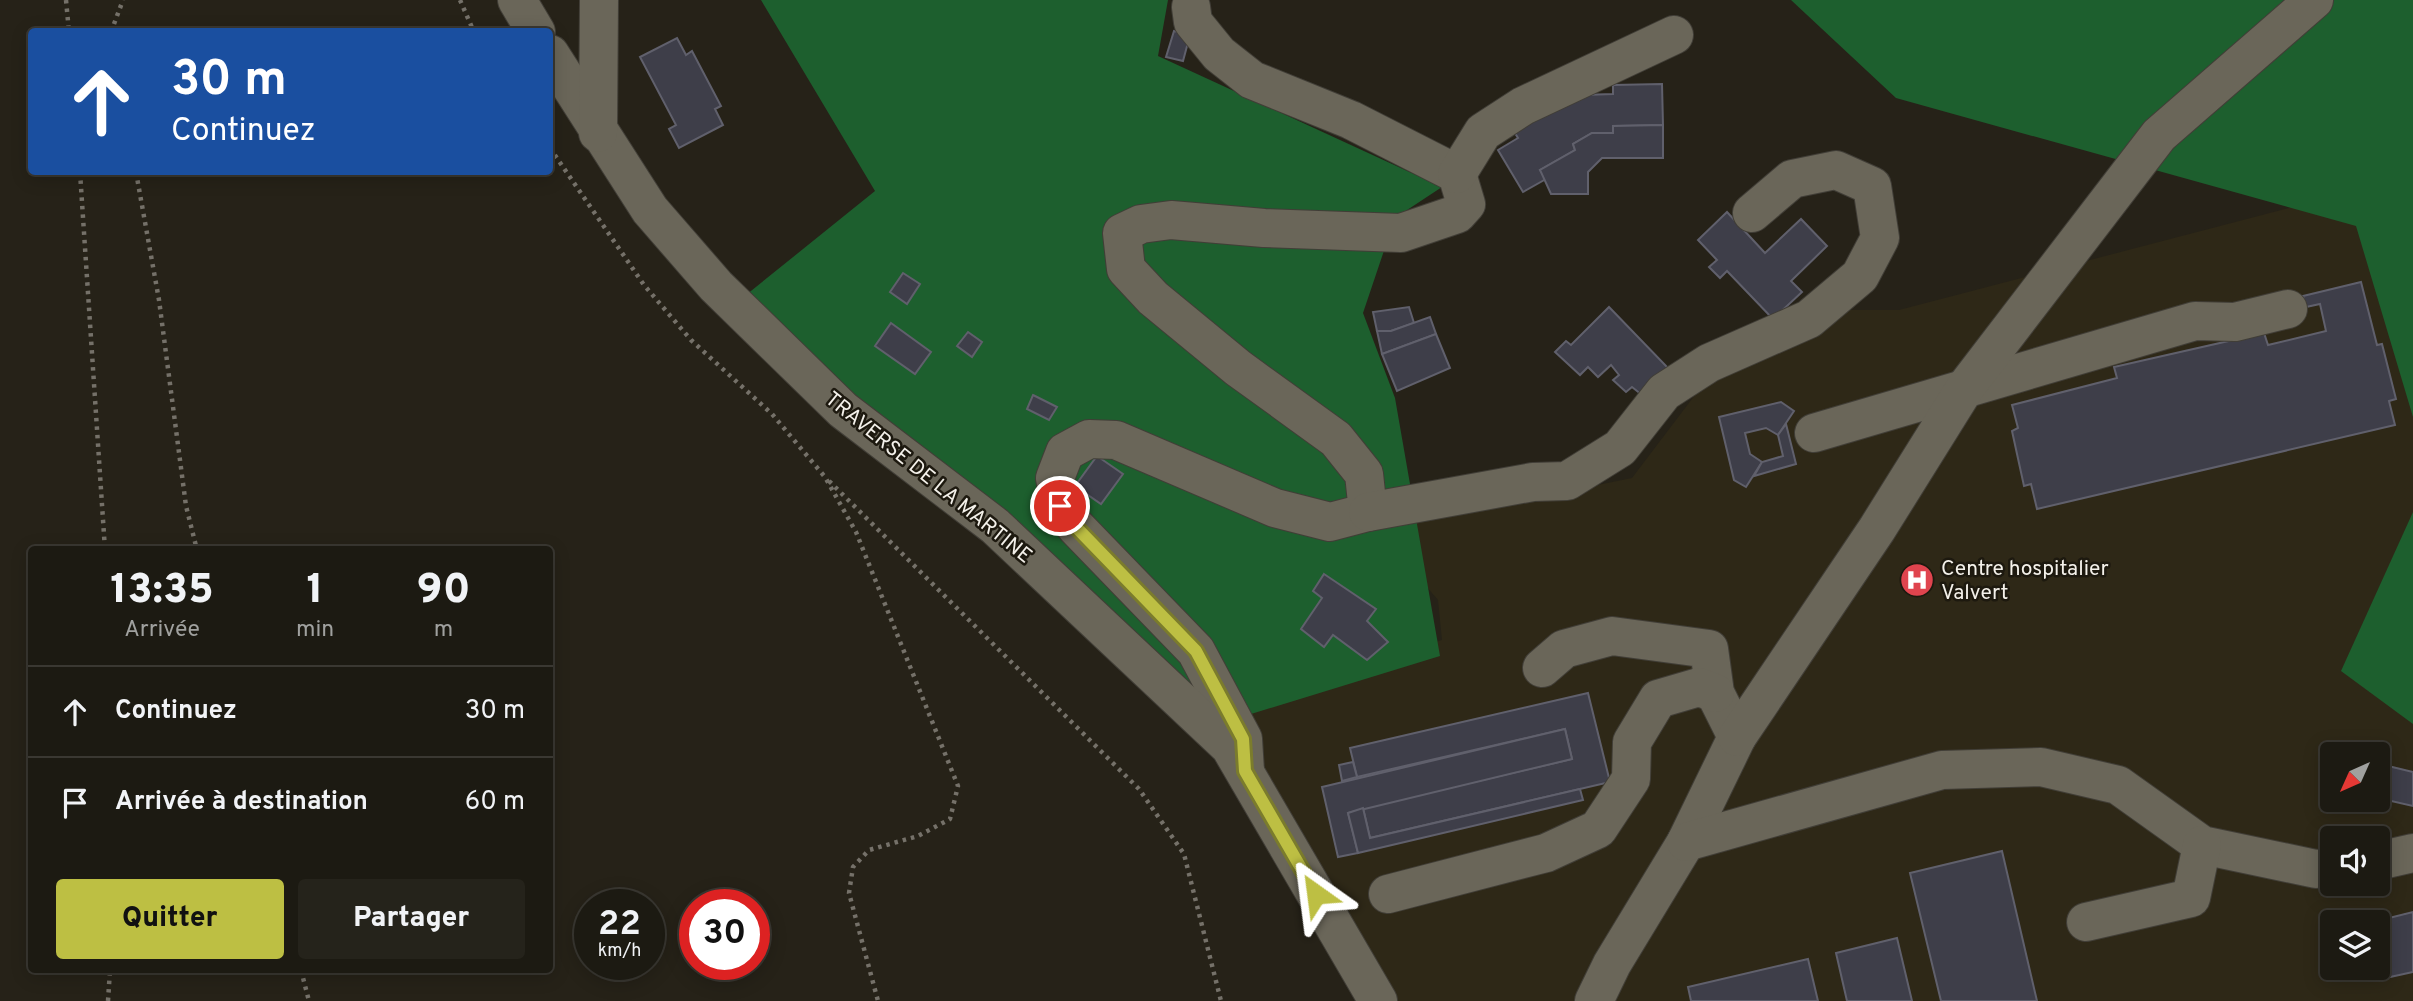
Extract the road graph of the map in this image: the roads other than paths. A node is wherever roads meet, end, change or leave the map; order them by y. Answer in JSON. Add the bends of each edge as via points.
{"nodes":[{"id":1,"x":517,"y":0,"type":"edge"},
{"id":2,"x":599,"y":0,"type":"edge"},
{"id":3,"x":2314,"y":0,"type":"edge"},
{"id":4,"x":1191,"y":7,"type":"dead end"},
{"id":5,"x":534,"y":28,"type":"edge"},
{"id":6,"x":1674,"y":35,"type":"dead end"},
{"id":7,"x":553,"y":59,"type":"edge"},
{"id":8,"x":598,"y":133,"type":"junction"},
{"id":9,"x":1457,"y":174,"type":"junction"},
{"id":10,"x":1752,"y":213,"type":"dead end"},
{"id":11,"x":2288,"y":309,"type":"dead end"},
{"id":12,"x":1965,"y":388,"type":"junction"},
{"id":13,"x":1814,"y":433,"type":"dead end"},
{"id":14,"x":1368,"y":512,"type":"junction"},
{"id":15,"x":1542,"y":668,"type":"dead end"},
{"id":16,"x":1715,"y":693,"type":"junction"},
{"id":17,"x":1737,"y":737,"type":"junction"},
{"id":18,"x":1245,"y":771,"type":"junction"},
{"id":19,"x":1686,"y":842,"type":"junction"},
{"id":20,"x":2202,"y":845,"type":"junction"},
{"id":21,"x":2413,"y":853,"type":"edge"},
{"id":22,"x":2390,"y":858,"type":"edge"},
{"id":23,"x":2320,"y":869,"type":"edge"},
{"id":24,"x":1388,"y":894,"type":"dead end"},
{"id":25,"x":2086,"y":922,"type":"dead end"},
{"id":26,"x":1378,"y":1001,"type":"edge"},
{"id":27,"x":1594,"y":1001,"type":"edge"}],
"edges":[{"from":1,"to":5,"type":"street"},
{"from":2,"to":8,"type":"street"},
{"from":3,"to":12,"type":"street","via":[[2159,135]]},
{"from":4,"to":9,"type":"street","via":[[1193,22],[1219,54],[1252,80],[1351,120]]},
{"from":6,"to":9,"type":"street","via":[[1524,106],[1483,132]]},
{"from":7,"to":8,"type":"street","name":"TRAVERSE DE LA MARTINE"},
{"from":8,"to":18,"type":"street","name":"TRAVERSE DE LA MARTINE","via":[[650,210],[716,286],[844,410],[995,526],[1230,747]]},
{"from":9,"to":14,"type":"street","via":[[1466,204],[1457,214],[1401,233],[1171,220],[1141,224],[1122,233],[1126,269],[1153,298],[1238,368],[1336,439],[1364,474]]},
{"from":10,"to":14,"type":"street","via":[[1792,180],[1836,170],[1872,186],[1880,238],[1860,276],[1809,319],[1709,363],[1664,392],[1620,448],[1567,481],[1533,482]]},
{"from":11,"to":12,"type":"street","via":[[2235,322],[2195,321]]},
{"from":12,"to":13,"type":"street"},
{"from":12,"to":17,"type":"street"},
{"from":14,"to":18,"type":"street","via":[[1330,522],[1275,508],[1116,440],[1089,439],[1065,452],[1055,478],[1060,506],[1196,651],[1243,739]]},
{"from":15,"to":16,"type":"street","via":[[1564,649],[1612,636],[1709,649]]},
{"from":16,"to":17,"type":"street"},
{"from":16,"to":24,"type":"street","via":[[1699,687],[1658,699],[1632,742],[1632,779],[1598,829],[1546,853]]},
{"from":17,"to":19,"type":"street"},
{"from":18,"to":26,"type":"street","name":"TRAVERSE DE LA MARTINE"},
{"from":19,"to":20,"type":"street","via":[[1942,770],[2041,767],[2118,785]]},
{"from":19,"to":27,"type":"street"},
{"from":20,"to":23,"type":"street"},
{"from":20,"to":25,"type":"street","via":[[2191,898]]},
{"from":21,"to":22,"type":"street"}]}
